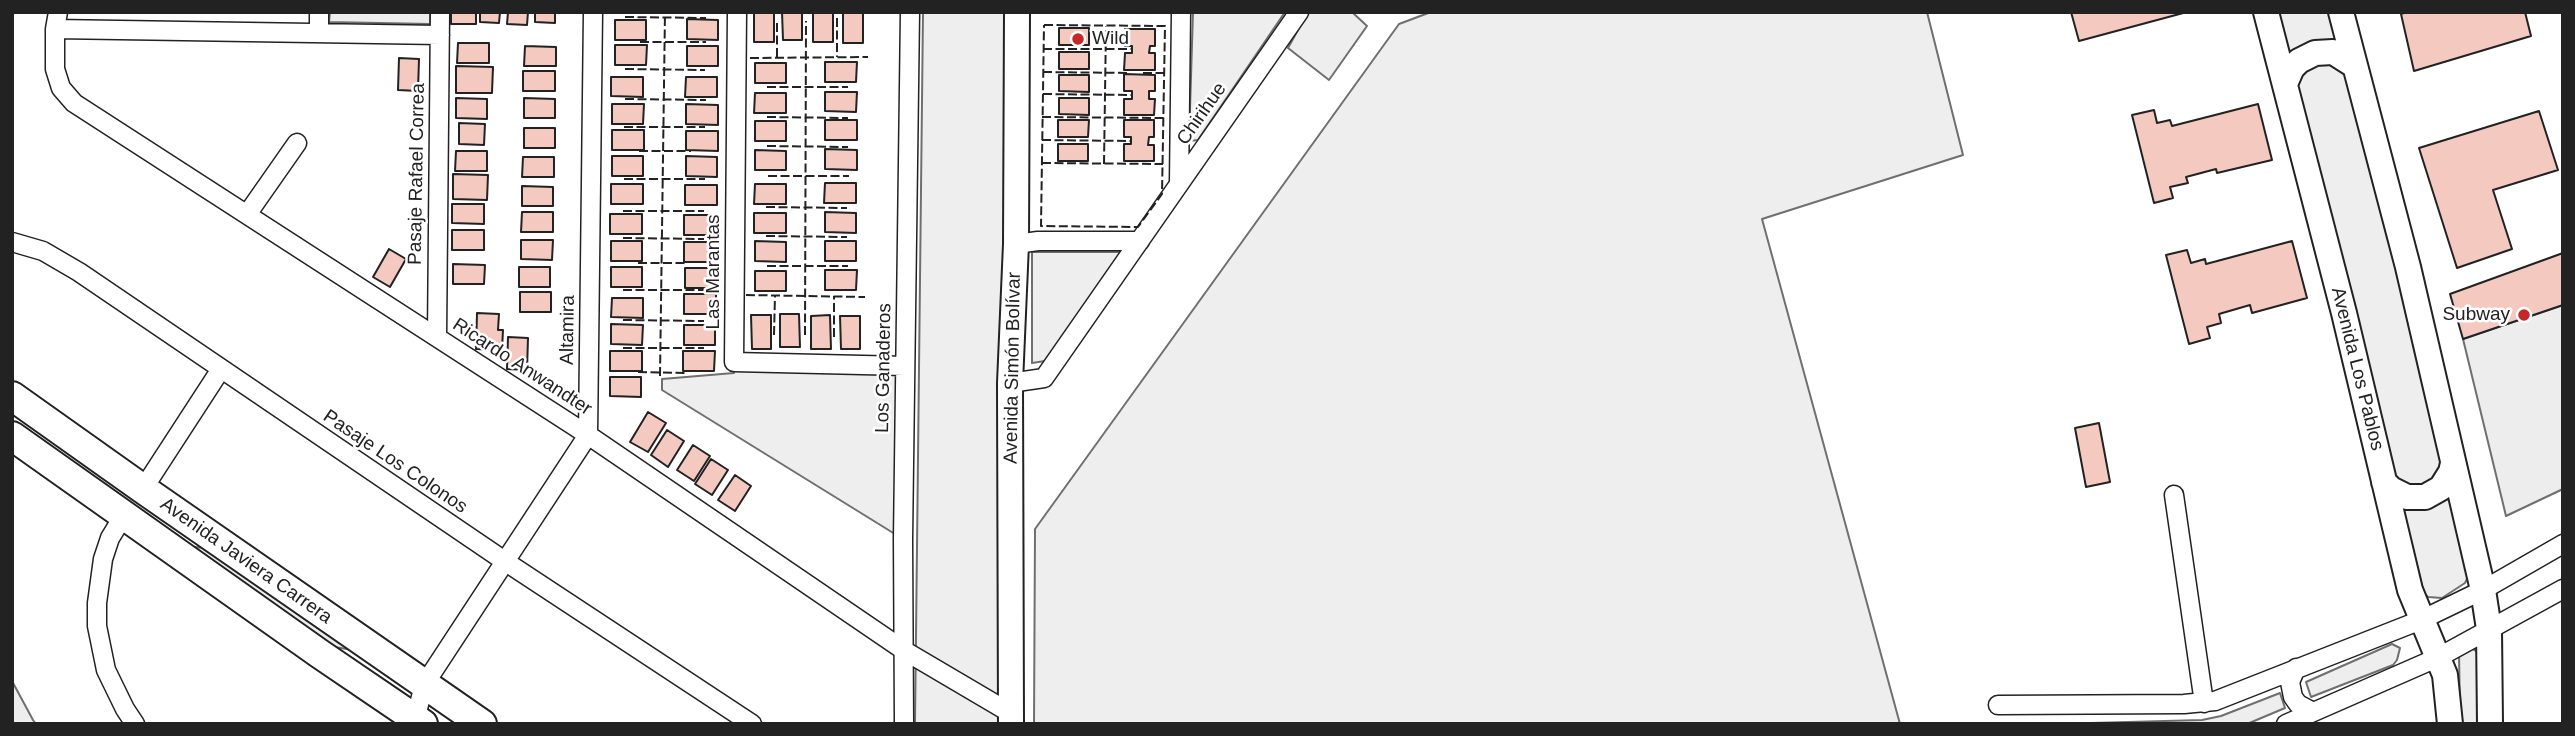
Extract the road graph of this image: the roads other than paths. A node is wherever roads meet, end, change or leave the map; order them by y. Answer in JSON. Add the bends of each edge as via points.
{"nodes":[{"id":1,"x":319,"y":12,"type":"edge"},
{"id":2,"x":440,"y":12,"type":"edge"},
{"id":3,"x":593,"y":12,"type":"edge"},
{"id":4,"x":737,"y":12,"type":"edge"},
{"id":5,"x":910,"y":12,"type":"edge"},
{"id":6,"x":1017,"y":12,"type":"edge"},
{"id":7,"x":1181,"y":12,"type":"edge"},
{"id":8,"x":1300,"y":12,"type":"edge"},
{"id":9,"x":2266,"y":12,"type":"edge"},
{"id":10,"x":2341,"y":12,"type":"edge"},
{"id":11,"x":57,"y":20,"type":"edge"},
{"id":12,"x":319,"y":32,"type":"junction"},
{"id":13,"x":440,"y":35,"type":"junction"},
{"id":14,"x":2355,"y":66,"type":"junction"},
{"id":15,"x":2285,"y":84,"type":"junction"},
{"id":16,"x":297,"y":144,"type":"dead end"},
{"id":17,"x":1179,"y":183,"type":"junction"},
{"id":18,"x":248,"y":214,"type":"junction"},
{"id":19,"x":1140,"y":241,"type":"junction"},
{"id":20,"x":12,"y":242,"type":"edge"},
{"id":21,"x":1016,"y":244,"type":"junction"},
{"id":22,"x":437,"y":337,"type":"junction"},
{"id":23,"x":905,"y":366,"type":"junction"},
{"id":24,"x":220,"y":369,"type":"junction"},
{"id":25,"x":1010,"y":383,"type":"junction"},
{"id":26,"x":12,"y":396,"type":"edge"},
{"id":27,"x":588,"y":435,"type":"junction"},
{"id":28,"x":12,"y":436,"type":"edge"},
{"id":29,"x":2453,"y":463,"type":"junction"},
{"id":30,"x":2384,"y":482,"type":"junction"},
{"id":31,"x":143,"y":489,"type":"junction"},
{"id":32,"x":2174,"y":495,"type":"dead end"},
{"id":33,"x":168,"y":507,"type":"junction"},
{"id":34,"x":124,"y":515,"type":"junction"},
{"id":35,"x":2563,"y":544,"type":"edge"},
{"id":36,"x":506,"y":562,"type":"junction"},
{"id":37,"x":2563,"y":589,"type":"edge"},
{"id":38,"x":2483,"y":590,"type":"junction"},
{"id":39,"x":2421,"y":620,"type":"junction"},
{"id":40,"x":2489,"y":629,"type":"junction"},
{"id":41,"x":905,"y":651,"type":"junction"},
{"id":42,"x":2439,"y":657,"type":"junction"},
{"id":43,"x":2296,"y":668,"type":"junction"},
{"id":44,"x":424,"y":685,"type":"junction"},
{"id":45,"x":2204,"y":703,"type":"junction"},
{"id":46,"x":1998,"y":705,"type":"dead end"},
{"id":47,"x":2313,"y":712,"type":"junction"},
{"id":48,"x":1012,"y":719,"type":"edge"},
{"id":49,"x":417,"y":722,"type":"edge"},
{"id":50,"x":135,"y":724,"type":"edge"},
{"id":51,"x":482,"y":724,"type":"edge"},
{"id":52,"x":752,"y":724,"type":"edge"},
{"id":53,"x":904,"y":724,"type":"edge"},
{"id":54,"x":2286,"y":724,"type":"edge"},
{"id":55,"x":2449,"y":724,"type":"edge"},
{"id":56,"x":2490,"y":724,"type":"edge"}],
"edges":[{"from":1,"to":12,"type":"street"},
{"from":2,"to":13,"type":"street","name":"Pasaje Rafael Correa"},
{"from":3,"to":27,"type":"street","name":"Altamira"},
{"from":4,"to":23,"type":"street","name":"Las Marantas","via":[[734,362]]},
{"from":5,"to":23,"type":"street","name":"Los Ganaderos"},
{"from":6,"to":21,"type":"main road","name":"Avenida Simón Bolívar"},
{"from":7,"to":17,"type":"street"},
{"from":8,"to":17,"type":"street","name":"Chirihue"},
{"from":9,"to":15,"type":"main road","name":"Avenida Los Pablos"},
{"from":10,"to":14,"type":"main road"},
{"from":11,"to":12,"type":"street"},
{"from":11,"to":18,"type":"street","name":"Ricardo Anwandter","via":[[57,79],[74,103]]},
{"from":12,"to":13,"type":"street"},
{"from":13,"to":22,"type":"street","name":"Pasaje Rafael Correa"},
{"from":14,"to":15,"type":"main road","via":[[2333,52],[2315,52],[2292,68]]},
{"from":14,"to":29,"type":"main road"},
{"from":15,"to":30,"type":"main road","name":"Avenida Los Pablos"},
{"from":16,"to":18,"type":"street"},
{"from":17,"to":19,"type":"street","name":"Chirihue"},
{"from":18,"to":22,"type":"street","name":"Ricardo Anwandter"},
{"from":19,"to":21,"type":"street"},
{"from":19,"to":25,"type":"street","name":"Chirihue","via":[[1044,378]]},
{"from":20,"to":24,"type":"street","name":"Pasaje Los Colonos","via":[[43,251],[79,272]]},
{"from":21,"to":25,"type":"main road","name":"Avenida Simón Bolívar"},
{"from":22,"to":27,"type":"street","name":"Ricardo Anwandter"},
{"from":23,"to":41,"type":"street","name":"Los Ganaderos"},
{"from":24,"to":31,"type":"street"},
{"from":24,"to":36,"type":"street","name":"Pasaje Los Colonos"},
{"from":25,"to":48,"type":"main road","name":"Avenida Simón Bolívar"},
{"from":26,"to":31,"type":"main road","name":"Avenida Javiera Carrera"},
{"from":27,"to":36,"type":"street"},
{"from":27,"to":41,"type":"street","name":"Ricardo Anwandter"},
{"from":28,"to":34,"type":"main road","name":"Avenida Javiera Carrera"},
{"from":29,"to":30,"type":"main road","via":[[2441,488],[2425,497],[2407,497]]},
{"from":29,"to":38,"type":"main road"},
{"from":30,"to":39,"type":"main road","name":"Avenida Los Pablos"},
{"from":31,"to":33,"type":"main road","name":"Avenida Javiera Carrera"},
{"from":32,"to":45,"type":"street"},
{"from":33,"to":34,"type":"main road","via":[[148,503]]},
{"from":33,"to":44,"type":"main road","name":"Avenida Javiera Carrera"},
{"from":34,"to":49,"type":"main road","name":"Avenida Javiera Carrera"},
{"from":34,"to":50,"type":"street","via":[[103,559],[97,626],[106,670]]},
{"from":35,"to":38,"type":"street"},
{"from":36,"to":44,"type":"street"},
{"from":36,"to":52,"type":"street","name":"Pasaje Los Colonos"},
{"from":37,"to":40,"type":"street"},
{"from":38,"to":39,"type":"street"},
{"from":38,"to":40,"type":"main road"},
{"from":39,"to":42,"type":"main road","name":"Avenida Los Pablos"},
{"from":39,"to":43,"type":"street"},
{"from":40,"to":42,"type":"street"},
{"from":40,"to":56,"type":"main road"},
{"from":41,"to":48,"type":"street","name":"Ricardo Anwandter"},
{"from":41,"to":53,"type":"street","name":"Los Ganaderos"},
{"from":42,"to":47,"type":"street"},
{"from":42,"to":55,"type":"main road","name":"Avenida Los Pablos"},
{"from":43,"to":45,"type":"street"},
{"from":43,"to":47,"type":"street","via":[[2290,682],[2293,697]]},
{"from":44,"to":49,"type":"street"},
{"from":44,"to":51,"type":"main road","name":"Avenida Javiera Carrera"},
{"from":45,"to":46,"type":"street"},
{"from":47,"to":54,"type":"street"}]}
